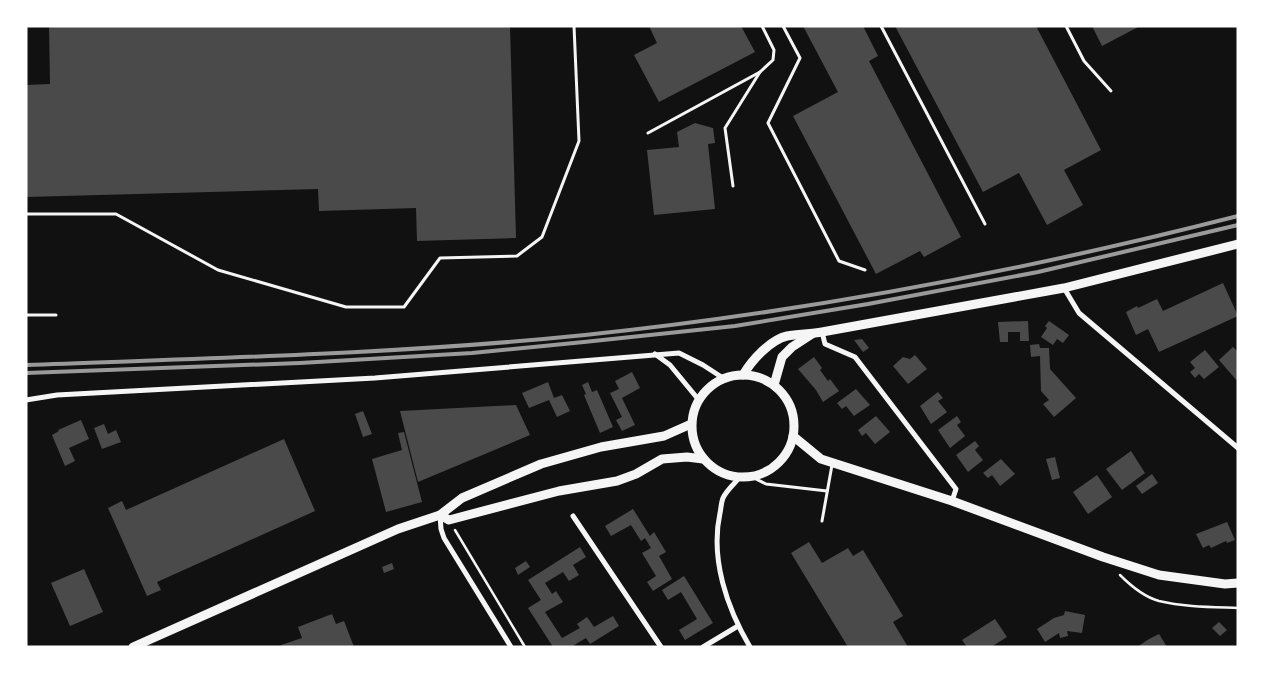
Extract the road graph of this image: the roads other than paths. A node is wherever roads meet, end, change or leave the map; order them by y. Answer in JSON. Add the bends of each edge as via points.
{"nodes":[{"id":1,"x":574,"y":26,"type":"edge"},
{"id":2,"x":762,"y":26,"type":"edge"},
{"id":3,"x":783,"y":26,"type":"edge"},
{"id":4,"x":881,"y":26,"type":"edge"},
{"id":5,"x":1066,"y":26,"type":"edge"},
{"id":6,"x":760,"y":72,"type":"junction"},
{"id":7,"x":1111,"y":91,"type":"dead end"},
{"id":8,"x":648,"y":133,"type":"dead end"},
{"id":9,"x":733,"y":186,"type":"dead end"},
{"id":10,"x":26,"y":214,"type":"edge"},
{"id":11,"x":984,"y":224,"type":"dead end"},
{"id":12,"x":1238,"y":244,"type":"edge"},
{"id":13,"x":865,"y":270,"type":"dead end"},
{"id":14,"x":1064,"y":288,"type":"junction"},
{"id":15,"x":26,"y":315,"type":"edge"},
{"id":16,"x":56,"y":315,"type":"dead end"},
{"id":17,"x":818,"y":332,"type":"junction"},
{"id":18,"x":655,"y":354,"type":"junction"},
{"id":19,"x":743,"y":375,"type":"junction"},
{"id":20,"x":723,"y":378,"type":"junction"},
{"id":21,"x":774,"y":385,"type":"junction"},
{"id":22,"x":698,"y":399,"type":"junction"},
{"id":23,"x":26,"y":400,"type":"edge"},
{"id":24,"x":691,"y":424,"type":"junction"},
{"id":25,"x":793,"y":436,"type":"junction"},
{"id":26,"x":1238,"y":448,"type":"edge"},
{"id":27,"x":704,"y":459,"type":"junction"},
{"id":28,"x":833,"y":462,"type":"junction"},
{"id":29,"x":750,"y":476,"type":"junction"},
{"id":30,"x":740,"y":477,"type":"junction"},
{"id":31,"x":827,"y":491,"type":"junction"},
{"id":32,"x":952,"y":501,"type":"junction"},
{"id":33,"x":440,"y":514,"type":"junction"},
{"id":34,"x":573,"y":516,"type":"dead end"},
{"id":35,"x":822,"y":521,"type":"dead end"},
{"id":36,"x":1238,"y":583,"type":"edge"},
{"id":37,"x":738,"y":626,"type":"junction"},
{"id":38,"x":133,"y":647,"type":"edge"},
{"id":39,"x":511,"y":647,"type":"edge"},
{"id":40,"x":661,"y":647,"type":"edge"},
{"id":41,"x":703,"y":647,"type":"edge"},
{"id":42,"x":750,"y":647,"type":"edge"}],
"edges":[{"from":1,"to":10,"type":"lane","via":[[579,141],[542,237],[517,256],[440,258],[404,307],[346,307],[218,270],[116,214]]},
{"from":2,"to":6,"type":"lane","via":[[774,50],[772,60]]},
{"from":3,"to":13,"type":"lane","via":[[800,58],[768,123],[839,261]]},
{"from":4,"to":11,"type":"lane"},
{"from":5,"to":7,"type":"lane","via":[[1084,61]]},
{"from":6,"to":8,"type":"lane"},
{"from":6,"to":9,"type":"lane","via":[[725,128]]},
{"from":12,"to":14,"type":"main road"},
{"from":14,"to":17,"type":"main road"},
{"from":14,"to":26,"type":"street","via":[[1079,313]]},
{"from":15,"to":16,"type":"lane"},
{"from":17,"to":19,"type":"main road","via":[[785,336],[761,352]]},
{"from":17,"to":21,"type":"main road","via":[[792,346],[782,357]]},
{"from":17,"to":32,"type":"street","via":[[825,344],[856,357],[956,489]]},
{"from":18,"to":20,"type":"street","via":[[679,353]]},
{"from":18,"to":22,"type":"street","via":[[670,365]]},
{"from":18,"to":23,"type":"street","via":[[375,378]]},
{"from":19,"to":20,"type":"main road"},
{"from":19,"to":21,"type":"main road","via":[[755,376]]},
{"from":20,"to":22,"type":"main road"},
{"from":21,"to":25,"type":"main road","via":[[792,412]]},
{"from":22,"to":24,"type":"main road"},
{"from":24,"to":27,"type":"main road","via":[[695,445]]},
{"from":24,"to":33,"type":"main road","via":[[664,436],[601,446],[541,464],[462,498]]},
{"from":25,"to":28,"type":"main road","via":[[816,455]]},
{"from":25,"to":29,"type":"main road","via":[[781,460],[770,469]]},
{"from":27,"to":30,"type":"main road","via":[[718,471]]},
{"from":27,"to":33,"type":"main road","via":[[662,459],[617,481],[558,491],[449,520]]},
{"from":28,"to":31,"type":"lane"},
{"from":28,"to":32,"type":"main road"},
{"from":29,"to":30,"type":"main road"},
{"from":29,"to":31,"type":"lane","via":[[766,484]]},
{"from":30,"to":37,"type":"street","via":[[723,498],[717,526],[717,552],[726,595]]},
{"from":31,"to":35,"type":"lane"},
{"from":32,"to":36,"type":"main road","via":[[1159,575]]},
{"from":33,"to":38,"type":"main road"},
{"from":33,"to":39,"type":"street","via":[[444,538]]},
{"from":34,"to":40,"type":"street"},
{"from":37,"to":41,"type":"street"},
{"from":37,"to":42,"type":"street"}]}
